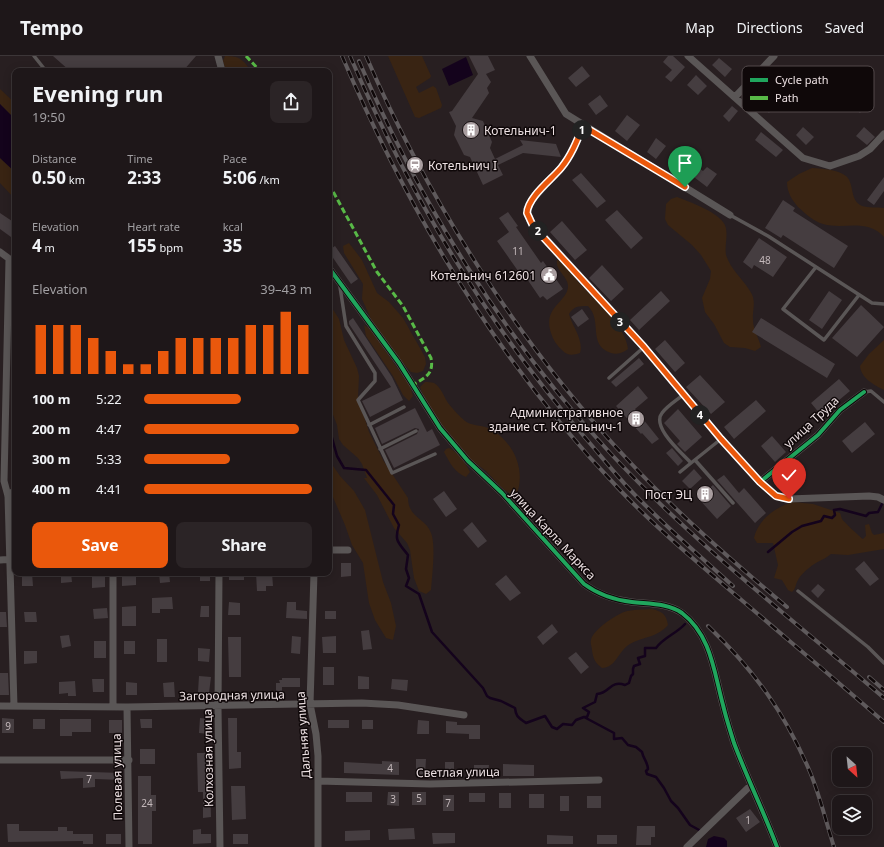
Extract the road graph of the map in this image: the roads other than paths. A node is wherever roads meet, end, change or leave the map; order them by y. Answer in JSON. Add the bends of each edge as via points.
{"nodes":[{"id":1,"x":34,"y":56,"type":"edge"},
{"id":2,"x":218,"y":56,"type":"edge"},
{"id":3,"x":530,"y":56,"type":"edge"},
{"id":4,"x":688,"y":56,"type":"edge"},
{"id":5,"x":774,"y":56,"type":"edge"},
{"id":6,"x":764,"y":66,"type":"edge"},
{"id":7,"x":44,"y":68,"type":"edge"},
{"id":8,"x":221,"y":68,"type":"edge"},
{"id":9,"x":742,"y":90,"type":"edge"},
{"id":10,"x":735,"y":97,"type":"junction"},
{"id":11,"x":742,"y":103,"type":"edge"},
{"id":12,"x":752,"y":112,"type":"edge"},
{"id":13,"x":583,"y":126,"type":"junction"},
{"id":14,"x":884,"y":134,"type":"edge"},
{"id":15,"x":730,"y":215,"type":"joint"},
{"id":16,"x":0,"y":252,"type":"edge"},
{"id":17,"x":12,"y":261,"type":"edge"},
{"id":18,"x":816,"y":267,"type":"junction"},
{"id":19,"x":332,"y":272,"type":"edge"},
{"id":20,"x":340,"y":283,"type":"junction"},
{"id":21,"x":859,"y":295,"type":"junction"},
{"id":22,"x":884,"y":304,"type":"edge"},
{"id":23,"x":644,"y":347,"type":"junction"},
{"id":24,"x":609,"y":378,"type":"dead end"},
{"id":25,"x":864,"y":392,"type":"joint"},
{"id":26,"x":683,"y":395,"type":"junction"},
{"id":27,"x":884,"y":402,"type":"edge"},
{"id":28,"x":404,"y":407,"type":"dead end"},
{"id":29,"x":369,"y":425,"type":"junction"},
{"id":30,"x":416,"y":431,"type":"dead end"},
{"id":31,"x":721,"y":439,"type":"junction"},
{"id":32,"x":380,"y":449,"type":"junction"},
{"id":33,"x":435,"y":454,"type":"dead end"},
{"id":34,"x":695,"y":460,"type":"junction"},
{"id":35,"x":691,"y":463,"type":"junction"},
{"id":36,"x":680,"y":472,"type":"dead end"},
{"id":37,"x":760,"y":482,"type":"junction"},
{"id":38,"x":12,"y":493,"type":"edge"},
{"id":39,"x":8,"y":496,"type":"junction"},
{"id":40,"x":884,"y":500,"type":"edge"},
{"id":41,"x":733,"y":504,"type":"dead end"},
{"id":42,"x":12,"y":546,"type":"edge"},
{"id":43,"x":332,"y":550,"type":"edge"},
{"id":44,"x":348,"y":550,"type":"dead end"},
{"id":45,"x":12,"y":559,"type":"edge"},
{"id":46,"x":0,"y":560,"type":"edge"},
{"id":47,"x":13,"y":576,"type":"edge"},
{"id":48,"x":113,"y":576,"type":"edge"},
{"id":49,"x":220,"y":576,"type":"edge"},
{"id":50,"x":314,"y":576,"type":"edge"},
{"id":51,"x":798,"y":591,"type":"dead end"},
{"id":52,"x":884,"y":663,"type":"edge"},
{"id":53,"x":310,"y":704,"type":"junction"},
{"id":54,"x":0,"y":706,"type":"edge"},
{"id":55,"x":14,"y":706,"type":"junction"},
{"id":56,"x":113,"y":707,"type":"junction"},
{"id":57,"x":128,"y":707,"type":"junction"},
{"id":58,"x":218,"y":707,"type":"junction"},
{"id":59,"x":464,"y":715,"type":"dead end"},
{"id":60,"x":0,"y":760,"type":"edge"},
{"id":61,"x":129,"y":760,"type":"junction"},
{"id":62,"x":599,"y":780,"type":"dead end"},
{"id":63,"x":318,"y":781,"type":"junction"},
{"id":64,"x":751,"y":785,"type":"junction"},
{"id":65,"x":129,"y":847,"type":"edge"},
{"id":66,"x":220,"y":847,"type":"edge"},
{"id":67,"x":318,"y":847,"type":"edge"},
{"id":68,"x":687,"y":847,"type":"edge"},
{"id":69,"x":777,"y":847,"type":"edge"}],
"edges":[{"from":1,"to":7,"type":"lane"},
{"from":2,"to":8,"type":"street"},
{"from":3,"to":13,"type":"street","via":[[566,114]]},
{"from":4,"to":10,"type":"street"},
{"from":5,"to":6,"type":"street"},
{"from":9,"to":10,"type":"street"},
{"from":10,"to":11,"type":"street"},
{"from":12,"to":14,"type":"street","via":[[803,158],[830,166],[859,156],[870,149]]},
{"from":13,"to":15,"type":"street"},
{"from":13,"to":23,"type":"street","via":[[564,164],[531,201],[527,209],[528,218]]},
{"from":15,"to":18,"type":"lane"},
{"from":16,"to":17,"type":"street"},
{"from":17,"to":39,"type":"street","via":[[4,481]]},
{"from":18,"to":21,"type":"lane"},
{"from":18,"to":21,"type":"lane","via":[[783,309],[824,340]]},
{"from":19,"to":20,"type":"street","name":"улица Карла Маркса"},
{"from":20,"to":29,"type":"lane","via":[[346,326],[375,373],[375,381],[358,400]]},
{"from":20,"to":64,"type":"street","name":"улица Карла Маркса","via":[[399,363],[440,428],[584,584],[599,594],[614,599],[672,607],[690,621],[707,645],[734,743]]},
{"from":21,"to":22,"type":"lane","via":[[872,303]]},
{"from":23,"to":24,"type":"lane"},
{"from":23,"to":26,"type":"street"},
{"from":25,"to":27,"type":"lane","via":[[871,391]]},
{"from":25,"to":37,"type":"street","name":"улица Труда","via":[[840,410],[818,435]]},
{"from":26,"to":31,"type":"street"},
{"from":26,"to":35,"type":"lane","via":[[662,412],[659,420],[662,430]]},
{"from":28,"to":29,"type":"lane"},
{"from":29,"to":32,"type":"lane"},
{"from":30,"to":32,"type":"lane"},
{"from":31,"to":34,"type":"lane"},
{"from":31,"to":37,"type":"street"},
{"from":32,"to":33,"type":"lane","via":[[392,473]]},
{"from":34,"to":35,"type":"lane"},
{"from":34,"to":41,"type":"lane"},
{"from":35,"to":36,"type":"lane"},
{"from":37,"to":40,"type":"street","via":[[780,498],[869,496]]},
{"from":38,"to":39,"type":"street"},
{"from":39,"to":42,"type":"street"},
{"from":43,"to":44,"type":"street"},
{"from":45,"to":46,"type":"street"},
{"from":47,"to":55,"type":"street"},
{"from":48,"to":56,"type":"street"},
{"from":49,"to":58,"type":"street","name":"Колхозная улица"},
{"from":50,"to":53,"type":"street","name":"Дальняя улица"},
{"from":51,"to":52,"type":"lane"},
{"from":53,"to":58,"type":"street","name":"Загородная улица"},
{"from":53,"to":59,"type":"street","name":"Загородная улица","via":[[398,705]]},
{"from":53,"to":63,"type":"street","name":"Дальняя улица","via":[[316,734]]},
{"from":54,"to":55,"type":"street","name":"Загородная улица"},
{"from":55,"to":56,"type":"street","name":"Загородная улица"},
{"from":56,"to":57,"type":"street","name":"Загородная улица"},
{"from":57,"to":58,"type":"street","name":"Загородная улица"},
{"from":57,"to":61,"type":"street","name":"Полевая улица"},
{"from":58,"to":66,"type":"street","name":"Колхозная улица"},
{"from":60,"to":61,"type":"street"},
{"from":61,"to":65,"type":"street","name":"Полевая улица"},
{"from":62,"to":63,"type":"street","name":"Светлая улица","via":[[430,784]]},
{"from":63,"to":67,"type":"street","name":"Дальняя улица"},
{"from":64,"to":68,"type":"street"},
{"from":64,"to":69,"type":"street","name":"улица Карла Маркса"}]}
